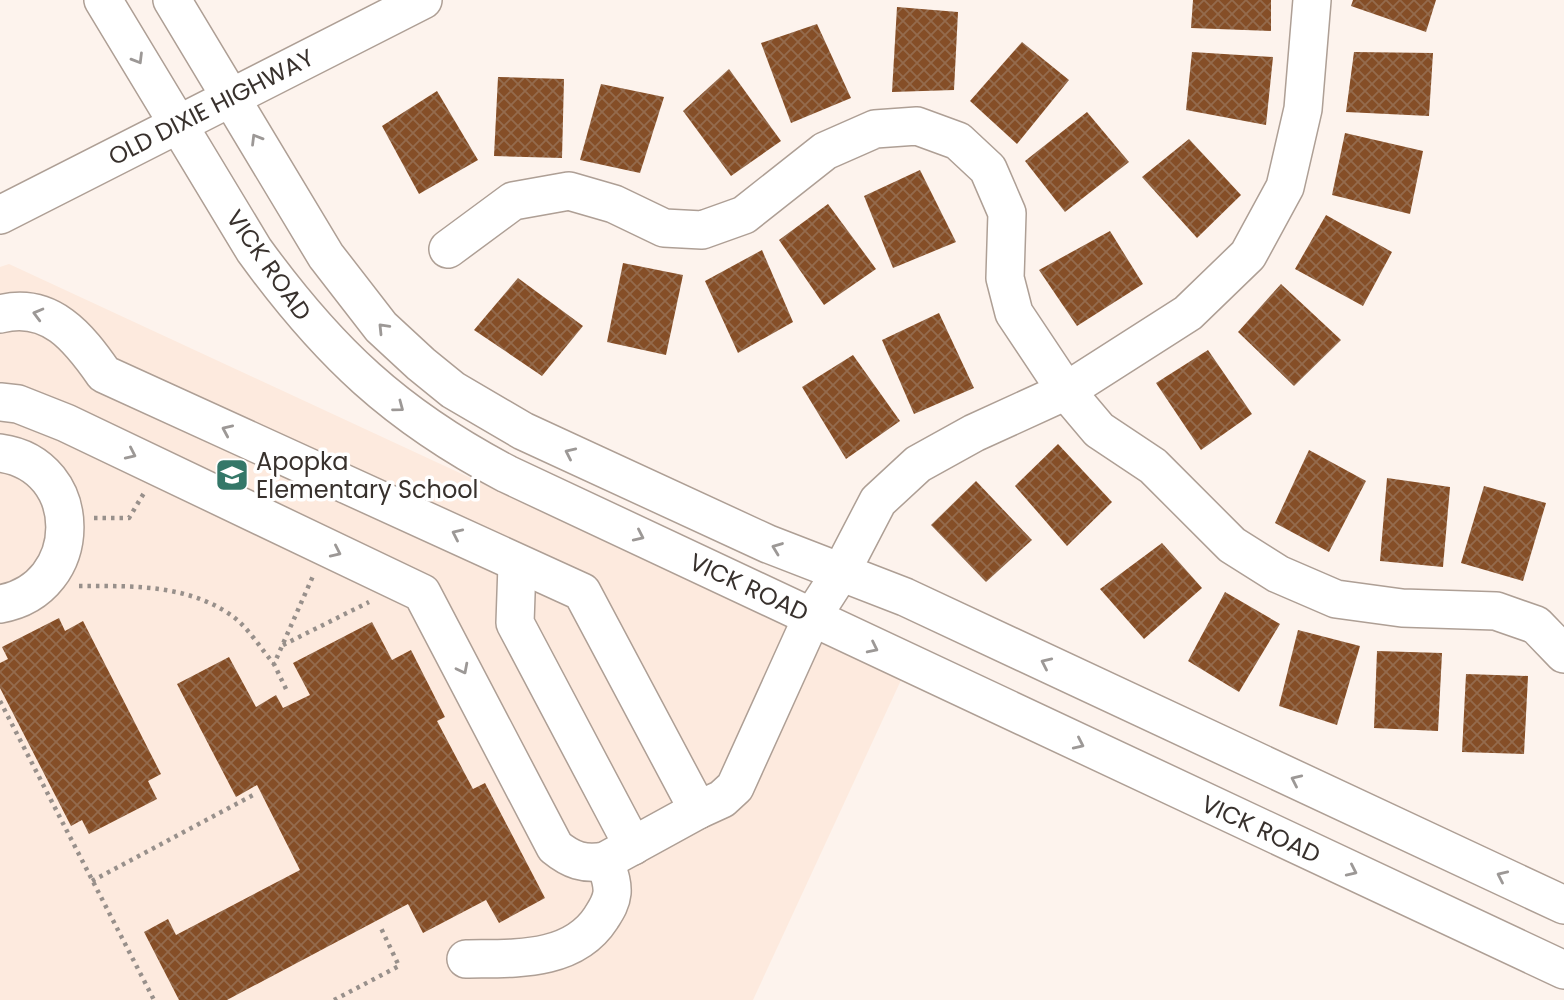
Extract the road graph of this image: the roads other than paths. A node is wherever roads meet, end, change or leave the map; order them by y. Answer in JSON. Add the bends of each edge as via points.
{"nodes":[{"id":1,"x":103,"y":0,"type":"edge"},
{"id":2,"x":172,"y":0,"type":"edge"},
{"id":3,"x":423,"y":0,"type":"edge"},
{"id":4,"x":1312,"y":0,"type":"edge"},
{"id":5,"x":231,"y":97,"type":"junction"},
{"id":6,"x":178,"y":124,"type":"junction"},
{"id":7,"x":0,"y":215,"type":"edge"},
{"id":8,"x":448,"y":249,"type":"dead end"},
{"id":9,"x":0,"y":314,"type":"edge"},
{"id":10,"x":104,"y":374,"type":"junction"},
{"id":11,"x":1066,"y":391,"type":"junction"},
{"id":12,"x":0,"y":402,"type":"edge"},
{"id":13,"x":78,"y":429,"type":"junction"},
{"id":14,"x":0,"y":453,"type":"edge"},
{"id":15,"x":517,"y":565,"type":"junction"},
{"id":16,"x":841,"y":572,"type":"junction"},
{"id":17,"x":0,"y":604,"type":"edge"},
{"id":18,"x":812,"y":617,"type":"junction"},
{"id":19,"x":1564,"y":653,"type":"edge"},
{"id":20,"x":698,"y":810,"type":"junction"},
{"id":21,"x":619,"y":853,"type":"junction"},
{"id":22,"x":1564,"y":905,"type":"edge"},
{"id":23,"x":466,"y":959,"type":"dead end"},
{"id":24,"x":1564,"y":970,"type":"edge"}],
"edges":[{"from":1,"to":6,"type":"street","name":"VICK ROAD","one_way":true},
{"from":2,"to":5,"type":"street","name":"VICK ROAD"},
{"from":3,"to":5,"type":"street","name":"OLD DIXIE HIGHWAY"},
{"from":4,"to":11,"type":"street","via":[[1303,109],[1285,187],[1248,255],[1188,313]]},
{"from":5,"to":6,"type":"street","name":"OLD DIXIE HIGHWAY"},
{"from":16,"to":5,"type":"street","name":"VICK ROAD","one_way":true,"via":[[768,544],[523,431],[453,390],[381,327],[351,292]]},
{"from":6,"to":7,"type":"street","name":"OLD DIXIE HIGHWAY"},
{"from":6,"to":18,"type":"street","name":"VICK ROAD","one_way":true,"via":[[282,289],[314,328],[383,396],[424,426],[507,474]]},
{"from":8,"to":11,"type":"street","via":[[513,201],[569,191],[614,204],[664,228],[702,230],[744,215],[825,151],[875,129],[917,126],[958,141],[988,169],[1007,213],[1005,278],[1013,313]]},
{"from":10,"to":9,"type":"street","one_way":true,"via":[[62,323],[40,313]]},
{"from":10,"to":13,"type":"street"},
{"from":15,"to":10,"type":"street","one_way":true},
{"from":11,"to":16,"type":"street","via":[[918,464],[878,501]]},
{"from":11,"to":19,"type":"street","via":[[1099,430],[1153,466],[1232,545],[1278,574],[1336,599],[1402,608],[1496,611],[1536,625]]},
{"from":12,"to":13,"type":"street","via":[[18,404]]},
{"from":13,"to":21,"type":"street","one_way":true,"via":[[422,593],[555,847],[591,864]]},
{"from":14,"to":17,"type":"street","via":[[36,466],[53,485],[64,508],[66,533],[60,558],[47,580],[27,596]]},
{"from":15,"to":20,"type":"street","via":[[582,592]]},
{"from":15,"to":21,"type":"street","via":[[515,623]]},
{"from":16,"to":18,"type":"street"},
{"from":22,"to":16,"type":"street","name":"VICK ROAD","one_way":true,"via":[[905,597]]},
{"from":18,"to":20,"type":"street","via":[[735,787]]},
{"from":18,"to":24,"type":"street","name":"VICK ROAD","one_way":true},
{"from":20,"to":21,"type":"street"},
{"from":21,"to":23,"type":"street","via":[[609,905],[583,937],[528,958]]}]}
